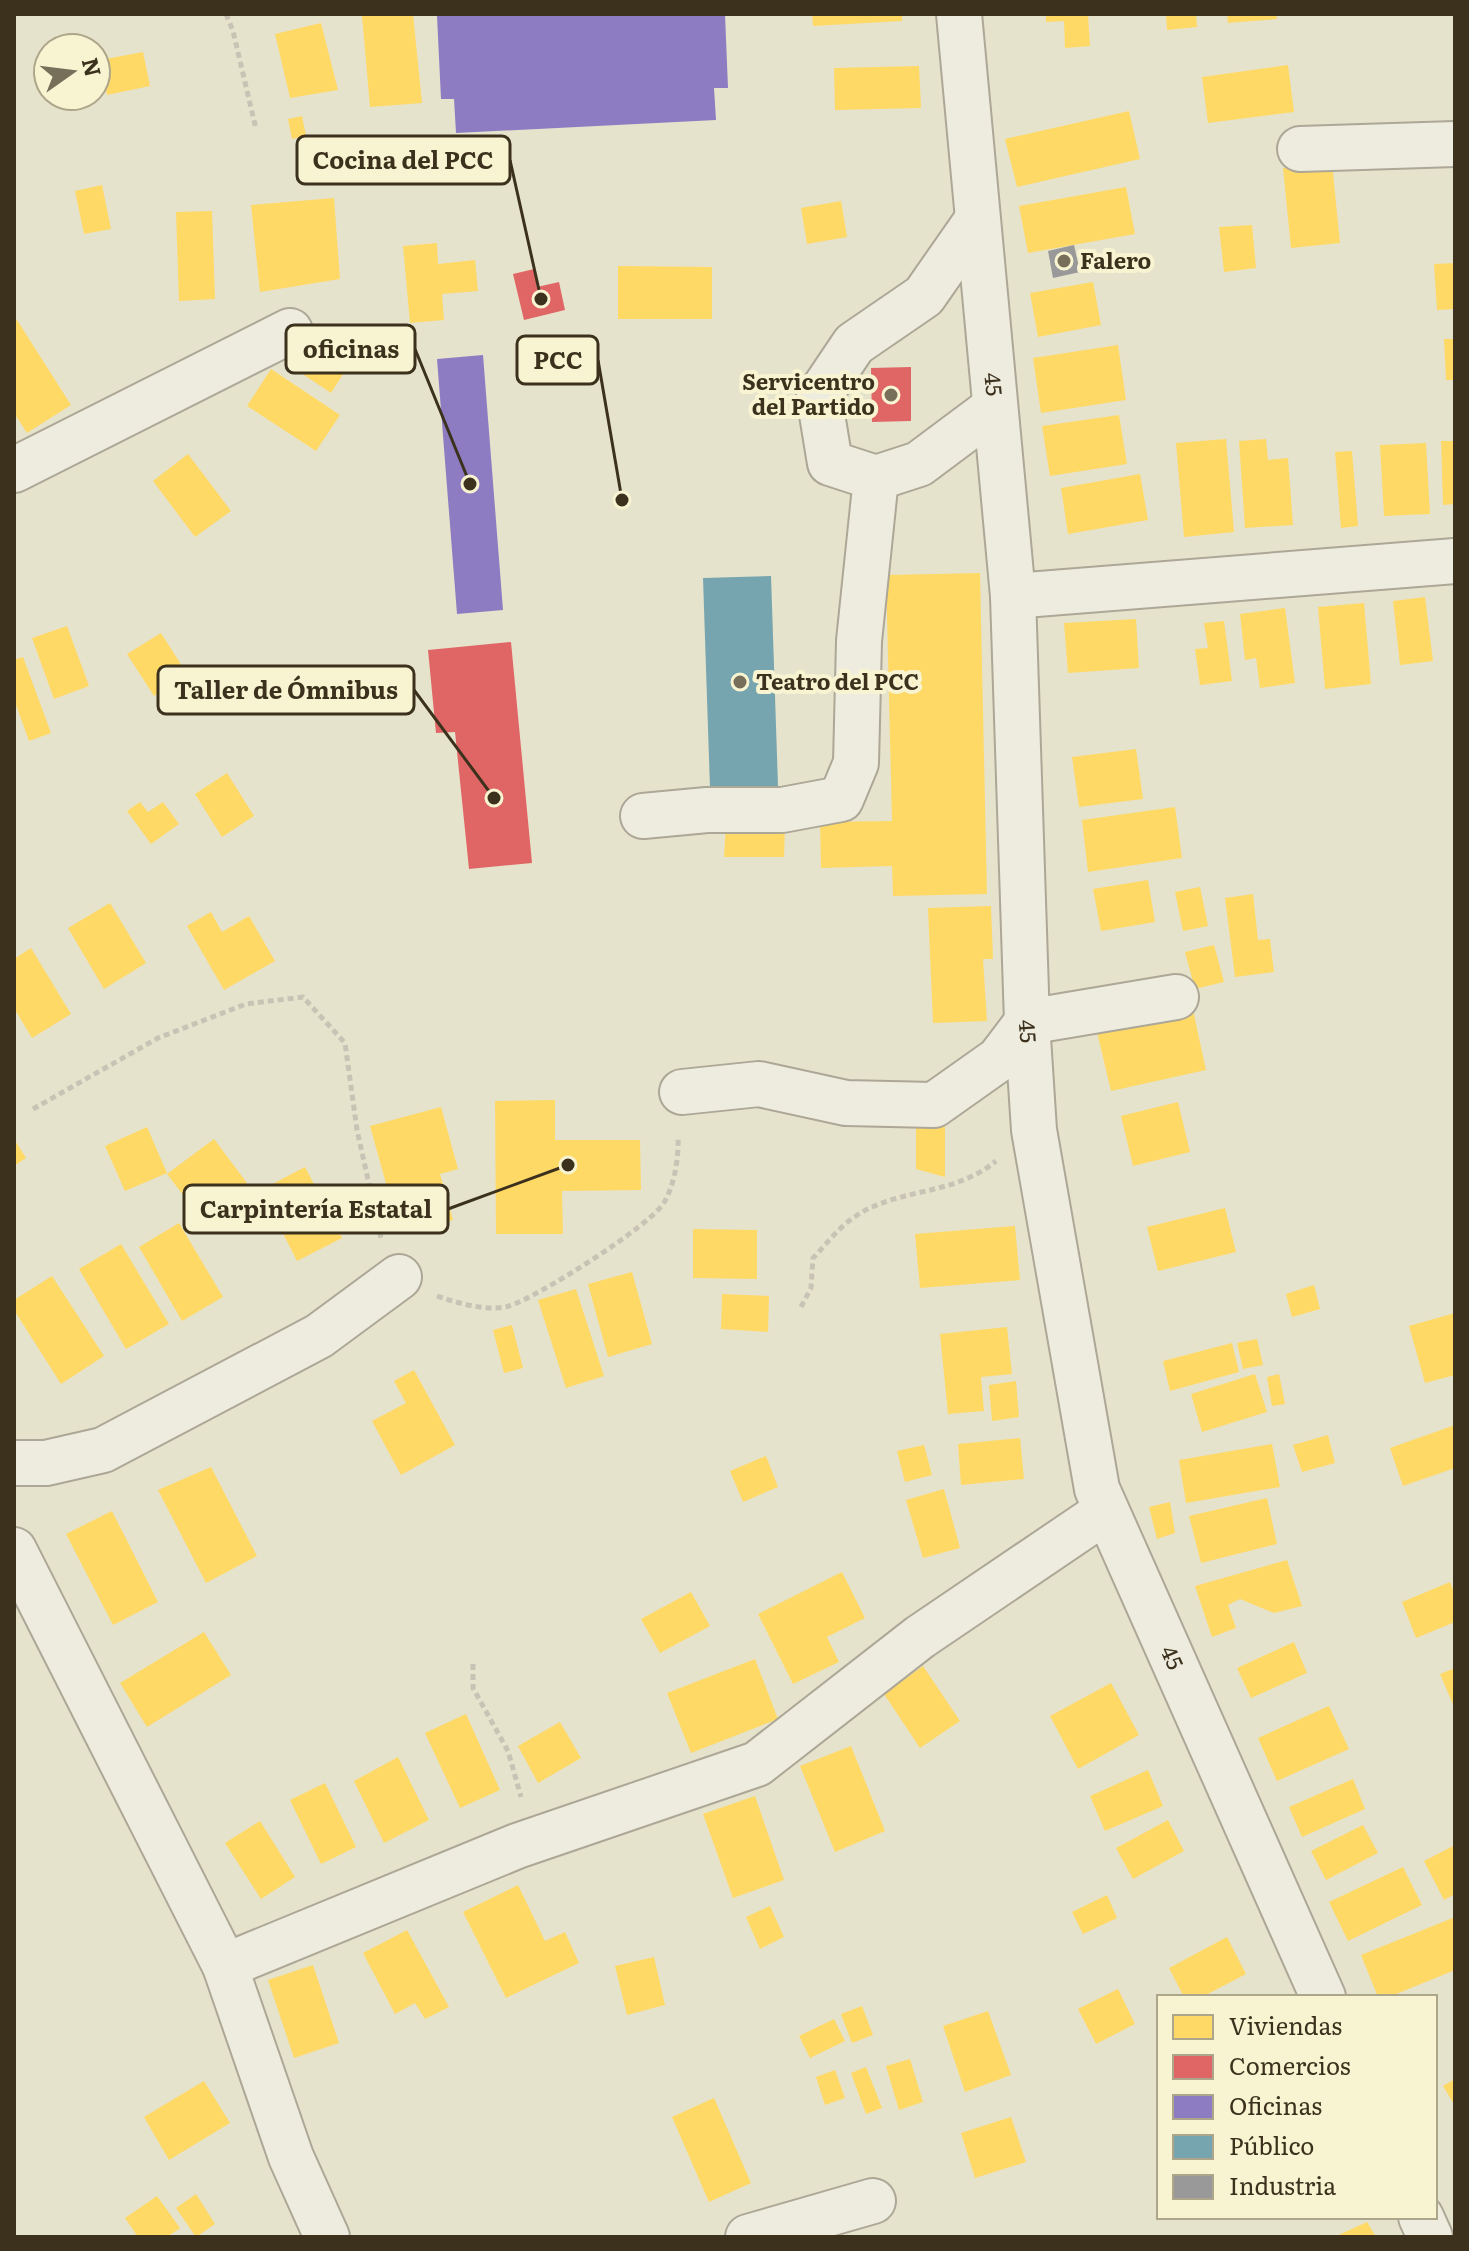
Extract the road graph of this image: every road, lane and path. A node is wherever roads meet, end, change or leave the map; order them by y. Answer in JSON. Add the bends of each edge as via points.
{"nodes":[{"id":1,"x":226,"y":14,"type":"edge"},
{"id":2,"x":959,"y":14,"type":"edge"},
{"id":3,"x":256,"y":129,"type":"dead end"},
{"id":4,"x":1455,"y":144,"type":"edge"},
{"id":5,"x":1300,"y":149,"type":"dead end"},
{"id":6,"x":977,"y":220,"type":"junction"},
{"id":7,"x":290,"y":331,"type":"dead end"},
{"id":8,"x":994,"y":408,"type":"junction"},
{"id":9,"x":14,"y":470,"type":"edge"},
{"id":10,"x":876,"y":478,"type":"junction"},
{"id":11,"x":1455,"y":561,"type":"edge"},
{"id":12,"x":1013,"y":596,"type":"junction"},
{"id":13,"x":643,"y":816,"type":"dead end"},
{"id":14,"x":1176,"y":997,"type":"dead end"},
{"id":15,"x":1027,"y":1022,"type":"junction"},
{"id":16,"x":682,"y":1092,"type":"joint"},
{"id":17,"x":33,"y":1109,"type":"dead end"},
{"id":18,"x":1034,"y":1130,"type":"junction"},
{"id":19,"x":399,"y":1277,"type":"junction"},
{"id":20,"x":801,"y":1307,"type":"dead end"},
{"id":21,"x":14,"y":1463,"type":"edge"},
{"id":22,"x":1106,"y":1511,"type":"junction"},
{"id":23,"x":14,"y":1550,"type":"edge"},
{"id":24,"x":473,"y":1664,"type":"dead end"},
{"id":25,"x":517,"y":1846,"type":"junction"},
{"id":26,"x":225,"y":1966,"type":"junction"},
{"id":27,"x":1322,"y":1995,"type":"edge"},
{"id":28,"x":873,"y":2201,"type":"dead end"},
{"id":29,"x":327,"y":2237,"type":"edge"},
{"id":30,"x":748,"y":2237,"type":"edge"}],
"edges":[{"from":1,"to":3,"type":"path"},
{"from":2,"to":6,"type":"street","name":"45"},
{"from":4,"to":5,"type":"street"},
{"from":6,"to":8,"type":"street","name":"45"},
{"from":6,"to":10,"type":"street","via":[[924,296],[854,344],[819,396],[830,463]]},
{"from":7,"to":9,"type":"street"},
{"from":8,"to":10,"type":"street","via":[[919,464]]},
{"from":8,"to":12,"type":"street","name":"45"},
{"from":10,"to":13,"type":"street","via":[[859,641],[856,763],[841,799],[782,810]]},
{"from":11,"to":12,"type":"street"},
{"from":12,"to":15,"type":"street","name":"45"},
{"from":14,"to":15,"type":"street"},
{"from":15,"to":16,"type":"street","via":[[999,1059],[934,1105],[846,1103],[759,1084]]},
{"from":15,"to":18,"type":"street","name":"45"},
{"from":16,"to":19,"type":"path","via":[[676,1109],[679,1152],[665,1203],[564,1276],[507,1307],[440,1298]]},
{"from":17,"to":19,"type":"path","via":[[158,1038],[246,1004],[303,997],[345,1043],[377,1230]]},
{"from":18,"to":20,"type":"path","via":[[965,1181],[909,1195],[853,1218],[813,1258],[811,1288]]},
{"from":18,"to":22,"type":"street","name":"45","via":[[1097,1489]]},
{"from":19,"to":21,"type":"street","via":[[319,1336],[103,1450],[46,1463]]},
{"from":22,"to":25,"type":"street","via":[[920,1637],[757,1764]]},
{"from":22,"to":27,"type":"street","name":"45"},
{"from":23,"to":26,"type":"street"},
{"from":24,"to":25,"type":"path","via":[[473,1688],[508,1751],[522,1801]]},
{"from":25,"to":26,"type":"street"},
{"from":26,"to":29,"type":"street","via":[[291,2157]]},
{"from":28,"to":30,"type":"street"}]}
